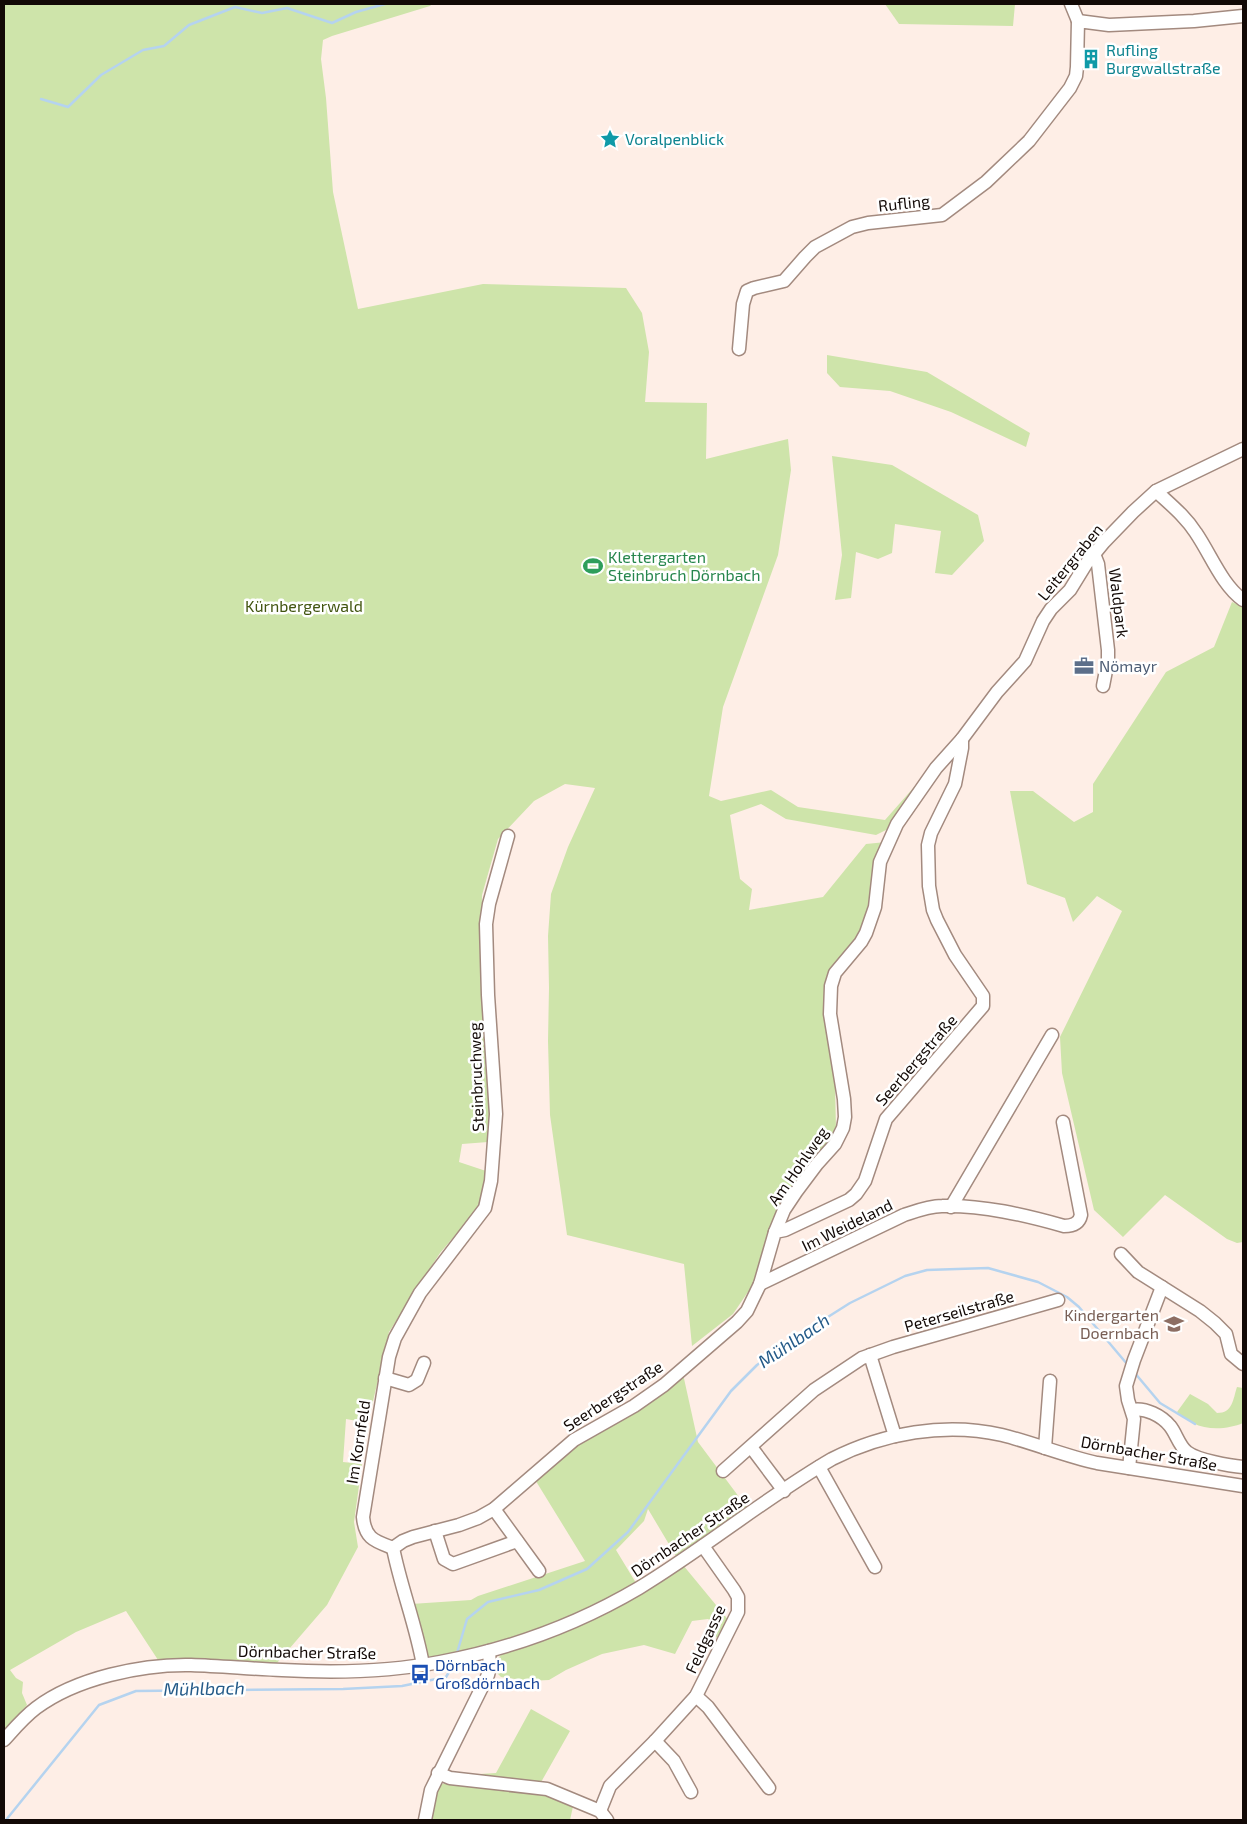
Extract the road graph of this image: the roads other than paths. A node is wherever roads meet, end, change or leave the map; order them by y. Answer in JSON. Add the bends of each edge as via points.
{"nodes":[{"id":1,"x":1071,"y":4,"type":"edge"},
{"id":2,"x":1243,"y":16,"type":"edge"},
{"id":3,"x":1078,"y":22,"type":"junction"},
{"id":4,"x":738,"y":349,"type":"dead end"},
{"id":5,"x":1243,"y":449,"type":"edge"},
{"id":6,"x":1156,"y":491,"type":"junction"},
{"id":7,"x":1094,"y":554,"type":"junction"},
{"id":8,"x":1243,"y":600,"type":"edge"},
{"id":9,"x":1103,"y":686,"type":"dead end"},
{"id":10,"x":962,"y":739,"type":"junction"},
{"id":11,"x":508,"y":836,"type":"dead end"},
{"id":12,"x":1052,"y":1035,"type":"dead end"},
{"id":13,"x":1063,"y":1122,"type":"dead end"},
{"id":14,"x":951,"y":1206,"type":"junction"},
{"id":15,"x":775,"y":1232,"type":"junction"},
{"id":16,"x":1122,"y":1254,"type":"dead end"},
{"id":17,"x":760,"y":1284,"type":"junction"},
{"id":18,"x":1162,"y":1286,"type":"junction"},
{"id":19,"x":1058,"y":1300,"type":"dead end"},
{"id":20,"x":870,"y":1355,"type":"junction"},
{"id":21,"x":424,"y":1362,"type":"dead end"},
{"id":22,"x":1243,"y":1364,"type":"edge"},
{"id":23,"x":385,"y":1378,"type":"junction"},
{"id":24,"x":1050,"y":1381,"type":"dead end"},
{"id":25,"x":1132,"y":1410,"type":"junction"},
{"id":26,"x":895,"y":1436,"type":"junction"},
{"id":27,"x":751,"y":1447,"type":"junction"},
{"id":28,"x":1045,"y":1448,"type":"junction"},
{"id":29,"x":819,"y":1466,"type":"junction"},
{"id":30,"x":1243,"y":1467,"type":"edge"},
{"id":31,"x":1129,"y":1468,"type":"junction"},
{"id":32,"x":724,"y":1471,"type":"dead end"},
{"id":33,"x":1243,"y":1486,"type":"edge"},
{"id":34,"x":784,"y":1491,"type":"junction"},
{"id":35,"x":494,"y":1509,"type":"junction"},
{"id":36,"x":435,"y":1532,"type":"junction"},
{"id":37,"x":517,"y":1540,"type":"junction"},
{"id":38,"x":703,"y":1546,"type":"junction"},
{"id":39,"x":393,"y":1548,"type":"junction"},
{"id":40,"x":875,"y":1567,"type":"dead end"},
{"id":41,"x":539,"y":1572,"type":"dead end"},
{"id":42,"x":490,"y":1651,"type":"junction"},
{"id":43,"x":423,"y":1665,"type":"junction"},
{"id":44,"x":696,"y":1696,"type":"junction"},
{"id":45,"x":4,"y":1740,"type":"edge"},
{"id":46,"x":655,"y":1741,"type":"junction"},
{"id":47,"x":438,"y":1773,"type":"junction"},
{"id":48,"x":768,"y":1788,"type":"dead end"},
{"id":49,"x":690,"y":1792,"type":"dead end"},
{"id":50,"x":604,"y":1816,"type":"edge"},
{"id":51,"x":426,"y":1820,"type":"edge"}],
"edges":[{"from":1,"to":3,"type":"street"},
{"from":2,"to":3,"type":"street","via":[[1109,25]]},
{"from":3,"to":4,"type":"street","name":"Rufling","via":[[1076,76],[1029,141],[986,182],[942,215],[852,227],[815,247],[784,282],[747,292]]},
{"from":5,"to":6,"type":"street","name":"Leitergraben"},
{"from":6,"to":7,"type":"street","name":"Leitergraben"},
{"from":6,"to":8,"type":"street","via":[[1180,512],[1230,588]]},
{"from":7,"to":9,"type":"street","name":"Waldpark","via":[[1098,564],[1108,650]]},
{"from":7,"to":10,"type":"street","name":"Leitergraben","via":[[1070,590],[1051,610],[1025,661]]},
{"from":10,"to":15,"type":"street","name":"Am Hohlweg","via":[[936,768],[896,824],[880,862],[875,907],[866,933],[833,978],[830,1014],[844,1099],[843,1128],[835,1144],[784,1210]]},
{"from":10,"to":15,"type":"street","name":"Seerbergstraße","via":[[955,784],[928,845],[929,886],[937,920],[985,1001],[886,1119],[865,1181],[856,1194]]},
{"from":11,"to":23,"type":"street","name":"Steinbruchweg","via":[[486,924],[496,1114],[491,1181],[485,1208],[407,1315],[395,1338]]},
{"from":12,"to":14,"type":"street"},
{"from":13,"to":14,"type":"street","name":"Im Weideland","via":[[1081,1215],[1077,1222],[1064,1226],[997,1210]]},
{"from":14,"to":17,"type":"street","name":"Im Weideland","via":[[925,1208],[904,1215]]},
{"from":15,"to":17,"type":"street","name":"Seerbergstraße"},
{"from":16,"to":18,"type":"street","via":[[1138,1272]]},
{"from":17,"to":35,"type":"street","name":"Seerbergstraße","via":[[738,1322],[664,1385],[574,1440]]},
{"from":18,"to":22,"type":"street","via":[[1200,1310],[1226,1334],[1231,1354]]},
{"from":18,"to":25,"type":"street","via":[[1126,1386]]},
{"from":19,"to":20,"type":"street","name":"Peterseilstraße"},
{"from":20,"to":26,"type":"street"},
{"from":20,"to":27,"type":"street","name":"Peterseilstraße","via":[[814,1390]]},
{"from":21,"to":23,"type":"street","via":[[417,1380],[409,1385]]},
{"from":23,"to":39,"type":"street","name":"Im Kornfeld","via":[[363,1518],[366,1534]]},
{"from":24,"to":28,"type":"street"},
{"from":25,"to":30,"type":"street","via":[[1159,1417],[1170,1425],[1186,1452]]},
{"from":25,"to":31,"type":"street","via":[[1134,1426]]},
{"from":26,"to":28,"type":"street","name":"Dörnbacher Straße","via":[[942,1430],[982,1432]]},
{"from":26,"to":29,"type":"street","name":"Dörnbacher Straße","via":[[861,1446]]},
{"from":27,"to":32,"type":"street","name":"Peterseilstraße"},
{"from":27,"to":34,"type":"street"},
{"from":28,"to":31,"type":"street","name":"Dörnbacher Straße","via":[[1079,1459]]},
{"from":29,"to":34,"type":"street","name":"Dörnbacher Straße"},
{"from":29,"to":40,"type":"street"},
{"from":31,"to":33,"type":"street","name":"Dörnbacher Straße"},
{"from":34,"to":38,"type":"street","name":"Dörnbacher Straße"},
{"from":35,"to":36,"type":"street","name":"Seerbergstraße"},
{"from":35,"to":37,"type":"street"},
{"from":36,"to":37,"type":"street","via":[[444,1560],[453,1564]]},
{"from":36,"to":39,"type":"street","name":"Seerbergstraße","via":[[413,1537]]},
{"from":37,"to":41,"type":"street"},
{"from":38,"to":42,"type":"street","name":"Dörnbacher Straße","via":[[639,1588],[597,1610],[548,1632]]},
{"from":38,"to":44,"type":"street","name":"Feldgasse","via":[[734,1590],[739,1604],[734,1622]]},
{"from":39,"to":43,"type":"street"},
{"from":42,"to":43,"type":"street","name":"Dörnbacher Straße"},
{"from":42,"to":47,"type":"street","via":[[488,1675]]},
{"from":43,"to":45,"type":"street","name":"Dörnbacher Straße","via":[[355,1672],[190,1665],[138,1670],[94,1681],[55,1696],[36,1708]]},
{"from":44,"to":46,"type":"street","name":"Feldgasse"},
{"from":44,"to":48,"type":"street","name":"Feldgasse","via":[[708,1707]]},
{"from":46,"to":49,"type":"street","via":[[674,1761]]},
{"from":46,"to":50,"type":"street","name":"Feldgasse","via":[[610,1786]]},
{"from":47,"to":50,"type":"street","via":[[450,1778],[548,1789]]},
{"from":47,"to":51,"type":"street","via":[[428,1802]]}]}
